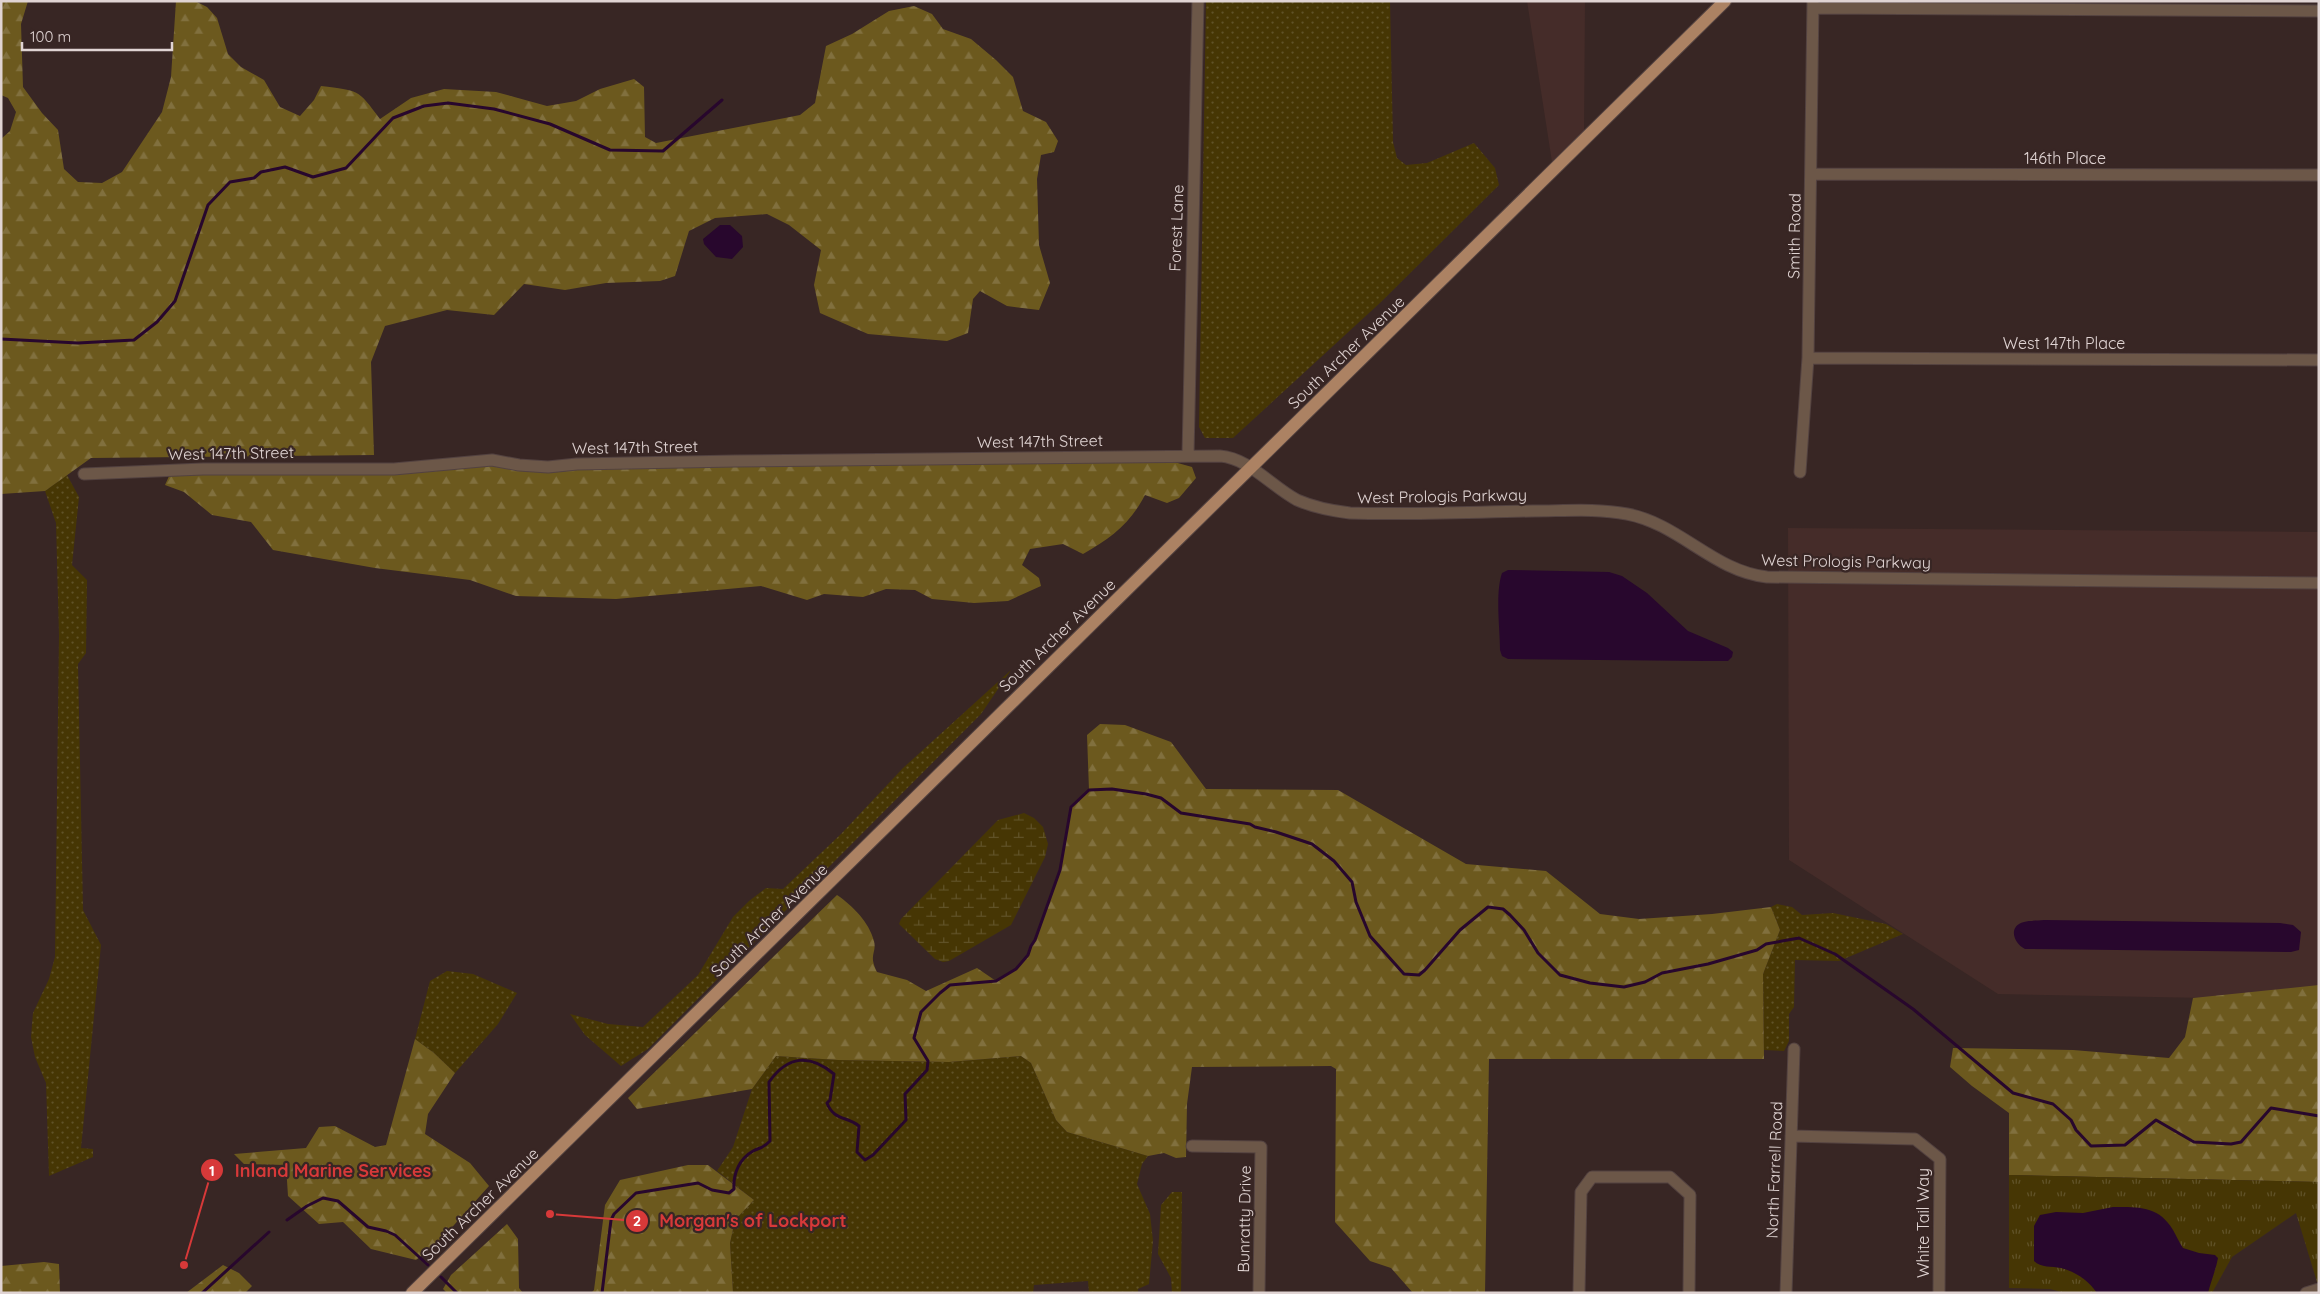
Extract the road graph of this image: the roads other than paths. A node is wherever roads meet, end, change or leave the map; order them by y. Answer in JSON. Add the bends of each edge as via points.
{"nodes":[{"id":1,"x":1198,"y":1,"type":"edge"},
{"id":2,"x":1725,"y":1,"type":"edge"},
{"id":3,"x":1813,"y":4,"type":"edge"},
{"id":4,"x":2319,"y":11,"type":"edge"},
{"id":5,"x":1811,"y":174,"type":"junction"},
{"id":6,"x":2319,"y":175,"type":"edge"},
{"id":7,"x":1808,"y":358,"type":"junction"},
{"id":8,"x":2319,"y":360,"type":"edge"},
{"id":9,"x":1188,"y":455,"type":"junction"},
{"id":10,"x":1251,"y":468,"type":"junction"},
{"id":11,"x":1800,"y":472,"type":"dead end"},
{"id":12,"x":84,"y":474,"type":"dead end"},
{"id":13,"x":2319,"y":583,"type":"edge"},
{"id":14,"x":1794,"y":1049,"type":"dead end"},
{"id":15,"x":1791,"y":1136,"type":"junction"},
{"id":16,"x":1192,"y":1146,"type":"dead end"},
{"id":17,"x":2319,"y":1289,"type":"edge"},
{"id":18,"x":412,"y":1293,"type":"edge"},
{"id":19,"x":1259,"y":1293,"type":"edge"},
{"id":20,"x":1579,"y":1293,"type":"edge"},
{"id":21,"x":1689,"y":1293,"type":"edge"},
{"id":22,"x":1786,"y":1293,"type":"edge"},
{"id":23,"x":1939,"y":1293,"type":"edge"},
{"id":24,"x":2306,"y":1293,"type":"edge"}],
"edges":[{"from":1,"to":9,"type":"street","name":"Forest Lane"},
{"from":2,"to":10,"type":"main road","name":"South Archer Avenue"},
{"from":3,"to":4,"type":"street"},
{"from":3,"to":5,"type":"street","name":"Smith Road"},
{"from":5,"to":6,"type":"street","name":"146th Place"},
{"from":5,"to":7,"type":"street","name":"Smith Road"},
{"from":7,"to":8,"type":"street","name":"West 147th Place"},
{"from":7,"to":11,"type":"street","name":"Smith Road"},
{"from":9,"to":10,"type":"street","name":"West 147th Street","via":[[1228,457]]},
{"from":9,"to":12,"type":"street","name":"West 147th Street","via":[[548,467],[477,461],[394,469],[202,469]]},
{"from":10,"to":13,"type":"street","name":"West Prologis Parkway","via":[[1298,500],[1333,511],[1594,511],[1628,514],[1672,530],[1731,568],[1767,578]]},
{"from":10,"to":18,"type":"main road","name":"South Archer Avenue"},
{"from":14,"to":15,"type":"street","name":"North Farrell Road"},
{"from":15,"to":22,"type":"street","name":"North Farrell Road"},
{"from":15,"to":23,"type":"street","name":"White Tail Way","via":[[1915,1139],[1940,1159]]},
{"from":16,"to":19,"type":"street","name":"Bunratty Drive","via":[[1261,1147]]},
{"from":17,"to":24,"type":"street"},
{"from":20,"to":21,"type":"street","via":[[1580,1192],[1592,1177],[1670,1177],[1690,1195]]}]}
